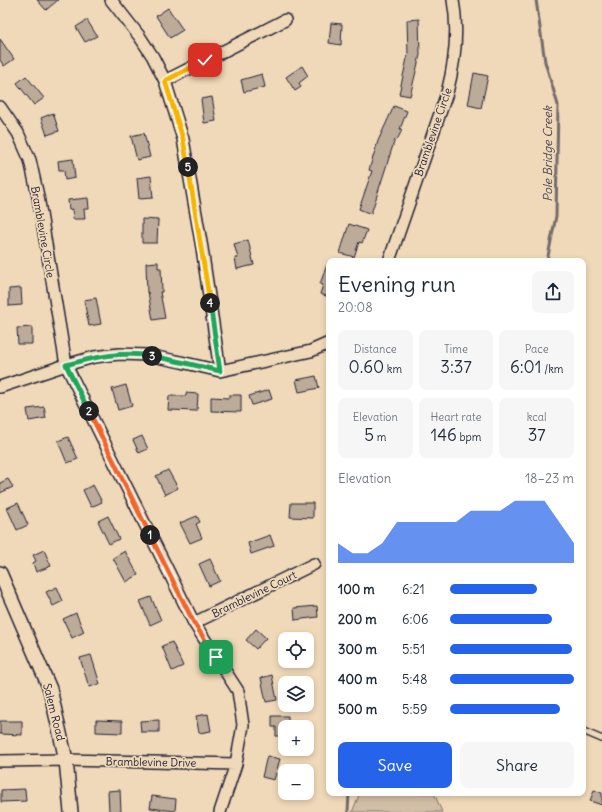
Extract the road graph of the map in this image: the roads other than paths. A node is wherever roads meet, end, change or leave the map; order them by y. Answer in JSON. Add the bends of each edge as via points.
{"nodes":[{"id":1,"x":111,"y":0,"type":"edge"},
{"id":2,"x":453,"y":0,"type":"edge"},
{"id":3,"x":285,"y":20,"type":"dead end"},
{"id":4,"x":165,"y":81,"type":"junction"},
{"id":5,"x":0,"y":107,"type":"edge"},
{"id":6,"x":390,"y":258,"type":"edge"},
{"id":7,"x":326,"y":344,"type":"edge"},
{"id":8,"x":66,"y":365,"type":"junction"},
{"id":9,"x":220,"y":371,"type":"junction"},
{"id":10,"x":0,"y":387,"type":"edge"},
{"id":11,"x":314,"y":564,"type":"dead end"},
{"id":12,"x":0,"y":573,"type":"edge"},
{"id":13,"x":194,"y":623,"type":"junction"},
{"id":14,"x":586,"y":732,"type":"edge"},
{"id":15,"x":602,"y":739,"type":"edge"},
{"id":16,"x":0,"y":760,"type":"edge"},
{"id":17,"x":66,"y":760,"type":"junction"},
{"id":18,"x":236,"y":764,"type":"junction"},
{"id":19,"x":71,"y":812,"type":"edge"},
{"id":20,"x":220,"y":812,"type":"edge"}],
"edges":[{"from":1,"to":4,"type":"street","via":[[140,37]]},
{"from":2,"to":6,"type":"street","name":"Bramblevine Circle","via":[[456,44],[453,71]]},
{"from":3,"to":4,"type":"street"},
{"from":4,"to":9,"type":"street","via":[[183,139]]},
{"from":5,"to":8,"type":"street","name":"Bramblevine Circle","via":[[18,133],[30,160]]},
{"from":7,"to":9,"type":"street","via":[[310,351]]},
{"from":8,"to":9,"type":"street","via":[[94,357],[119,354],[147,355]]},
{"from":8,"to":10,"type":"street"},
{"from":8,"to":13,"type":"street","name":"Bramblevine Circle"},
{"from":11,"to":13,"type":"street","name":"Bramblevine Court"},
{"from":12,"to":17,"type":"street","name":"Salem Road","via":[[50,689]]},
{"from":13,"to":18,"type":"street","name":"Bramblevine Circle","via":[[238,691],[243,724]]},
{"from":14,"to":15,"type":"lane"},
{"from":16,"to":17,"type":"street","name":"Bramblevine Drive"},
{"from":17,"to":18,"type":"street","name":"Bramblevine Drive"},
{"from":17,"to":19,"type":"street","name":"Salem Road"},
{"from":18,"to":20,"type":"street","name":"Bramblevine Circle"}]}
